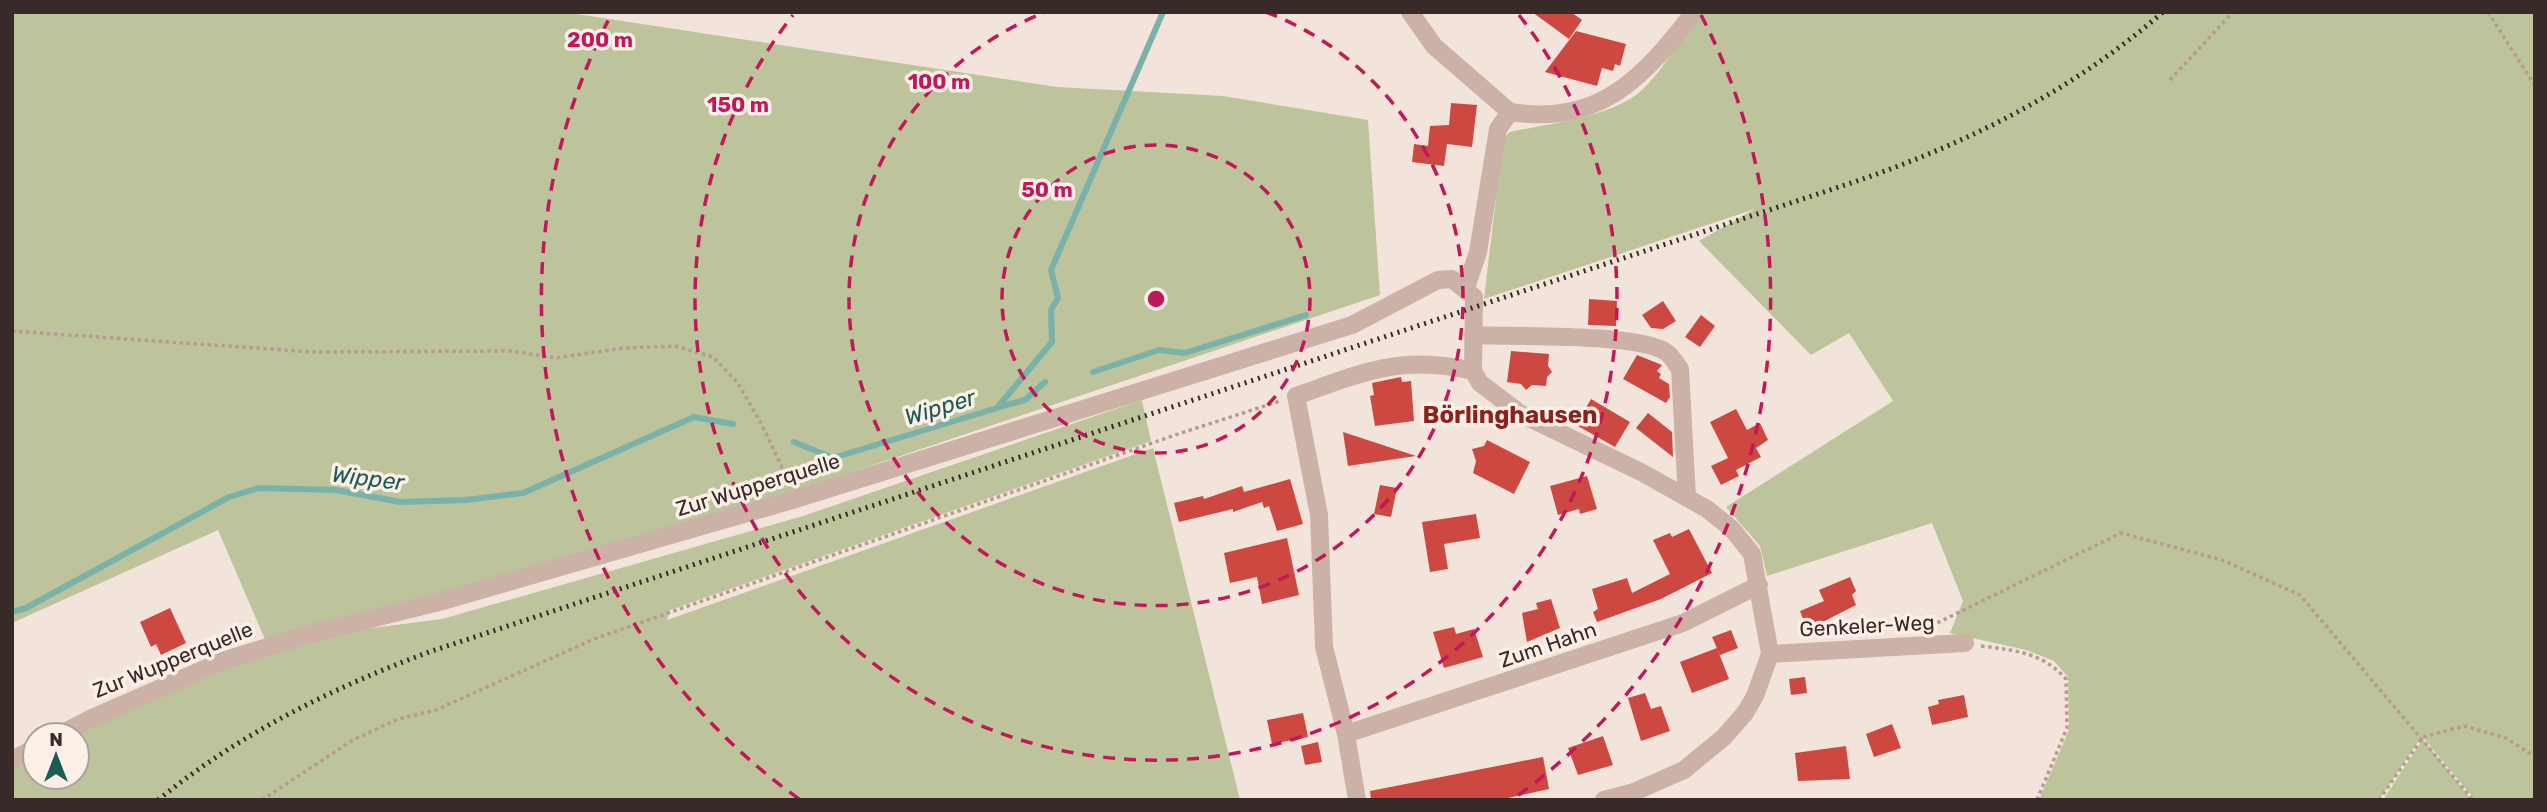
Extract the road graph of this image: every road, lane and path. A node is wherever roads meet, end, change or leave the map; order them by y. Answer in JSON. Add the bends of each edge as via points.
{"nodes":[{"id":1,"x":1410,"y":12,"type":"edge"},
{"id":2,"x":1694,"y":12,"type":"edge"},
{"id":3,"x":2233,"y":12,"type":"edge"},
{"id":4,"x":2488,"y":12,"type":"edge"},
{"id":5,"x":2169,"y":80,"type":"dead end"},
{"id":6,"x":2535,"y":86,"type":"edge"},
{"id":7,"x":1510,"y":112,"type":"junction"},
{"id":8,"x":1466,"y":288,"type":"junction"},
{"id":9,"x":12,"y":331,"type":"edge"},
{"id":10,"x":1473,"y":335,"type":"junction"},
{"id":11,"x":1472,"y":371,"type":"junction"},
{"id":12,"x":1296,"y":396,"type":"junction"},
{"id":13,"x":1687,"y":498,"type":"junction"},
{"id":14,"x":796,"y":499,"type":"junction"},
{"id":15,"x":1759,"y":585,"type":"junction"},
{"id":16,"x":1922,"y":630,"type":"dead end"},
{"id":17,"x":1965,"y":643,"type":"joint"},
{"id":18,"x":1770,"y":654,"type":"junction"},
{"id":19,"x":86,"y":721,"type":"edge"},
{"id":20,"x":1346,"y":734,"type":"junction"},
{"id":21,"x":2423,"y":737,"type":"junction"},
{"id":22,"x":2535,"y":757,"type":"edge"},
{"id":23,"x":262,"y":800,"type":"edge"},
{"id":24,"x":1357,"y":800,"type":"edge"},
{"id":25,"x":1604,"y":800,"type":"edge"},
{"id":26,"x":2037,"y":800,"type":"edge"},
{"id":27,"x":2379,"y":800,"type":"edge"},
{"id":28,"x":2473,"y":800,"type":"edge"}],
"edges":[{"from":1,"to":7,"type":"street","via":[[1434,46]]},
{"from":2,"to":7,"type":"street","via":[[1659,57],[1618,94],[1572,111],[1533,116]]},
{"from":3,"to":5,"type":"path"},
{"from":4,"to":6,"type":"path"},
{"from":7,"to":8,"type":"street","via":[[1498,130],[1478,252]]},
{"from":8,"to":10,"type":"street","via":[[1474,297]]},
{"from":8,"to":14,"type":"street","name":"Zur Wupperquelle","via":[[1452,279],[1438,280],[1352,325]]},
{"from":9,"to":14,"type":"path","via":[[313,352],[510,351],[556,358],[675,346],[713,357],[738,383]]},
{"from":10,"to":11,"type":"street"},
{"from":10,"to":13,"type":"street","via":[[1644,343],[1668,353],[1680,369]]},
{"from":11,"to":12,"type":"street","via":[[1418,363],[1391,365]]},
{"from":11,"to":13,"type":"street","via":[[1480,383],[1521,414]]},
{"from":12,"to":20,"type":"street","via":[[1319,515],[1324,647]]},
{"from":12,"to":23,"type":"path","via":[[594,639],[436,710],[398,719],[353,740]]},
{"from":13,"to":15,"type":"street","via":[[1732,529],[1752,554]]},
{"from":14,"to":19,"type":"street","name":"Zur Wupperquelle","via":[[225,660]]},
{"from":15,"to":18,"type":"street"},
{"from":15,"to":20,"type":"street","name":"Zum Hahn","via":[[1684,623]]},
{"from":16,"to":21,"type":"path","via":[[2121,533],[2222,560],[2300,595]]},
{"from":17,"to":18,"type":"street","name":"Genkeler-Weg"},
{"from":17,"to":26,"type":"path","via":[[2025,652],[2052,663],[2066,679],[2067,728]]},
{"from":18,"to":25,"type":"street","via":[[1755,696],[1724,737],[1684,770]]},
{"from":20,"to":24,"type":"street"},
{"from":21,"to":22,"type":"path","via":[[2464,726],[2506,738]]},
{"from":21,"to":27,"type":"path"},
{"from":21,"to":28,"type":"path"}]}
